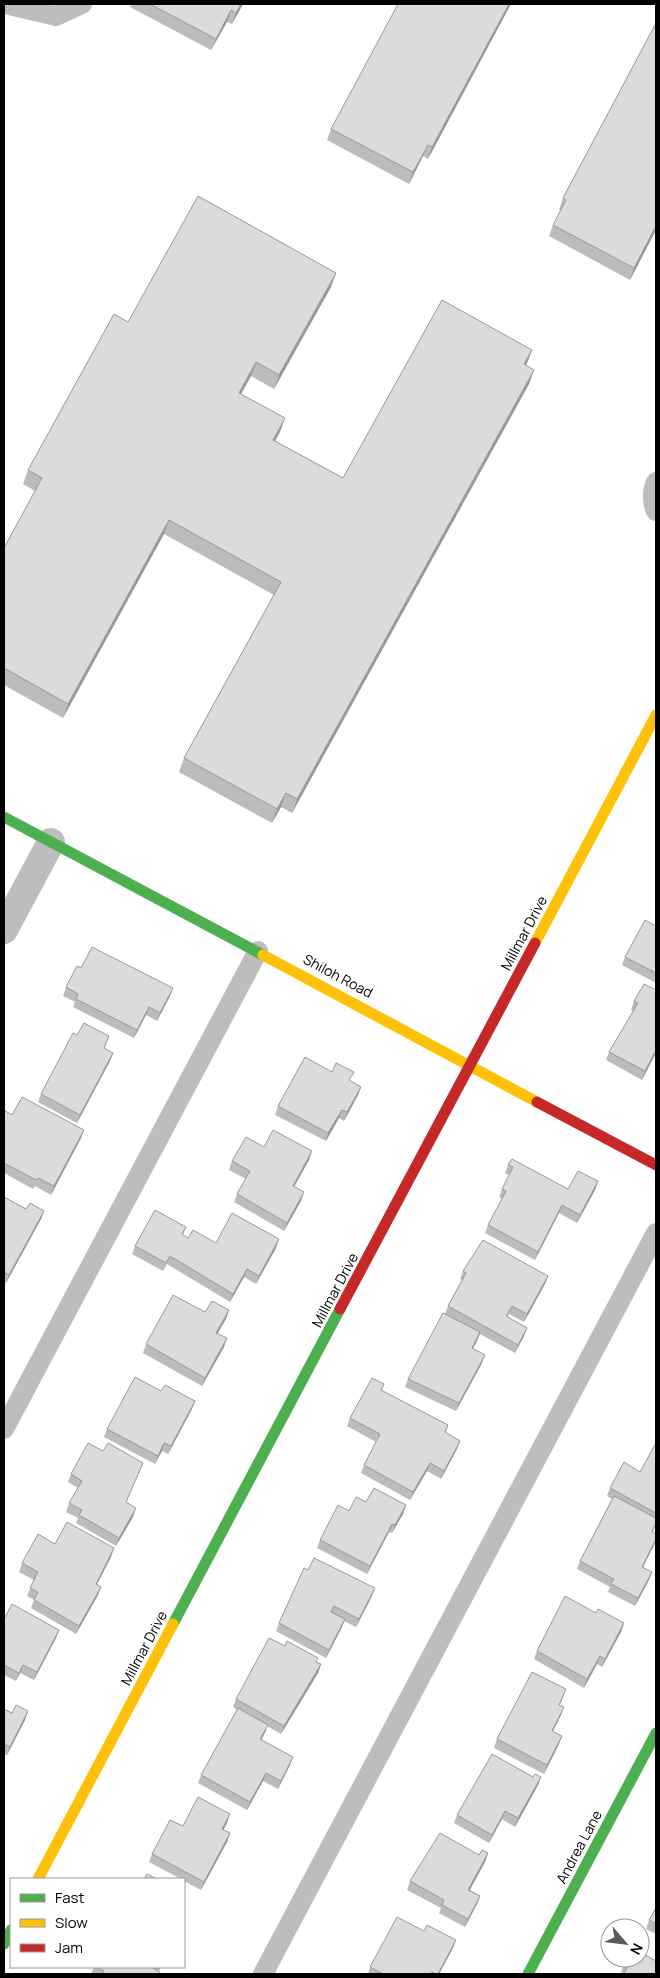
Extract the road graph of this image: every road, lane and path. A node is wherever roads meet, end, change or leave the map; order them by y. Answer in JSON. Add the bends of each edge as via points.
{"nodes":[{"id":1,"x":5,"y":4,"type":"edge"},
{"id":2,"x":82,"y":4,"type":"edge"},
{"id":3,"x":656,"y":482,"type":"edge"},
{"id":4,"x":656,"y":511,"type":"edge"},
{"id":5,"x":656,"y":715,"type":"edge"},
{"id":6,"x":4,"y":816,"type":"edge"},
{"id":7,"x":50,"y":842,"type":"junction"},
{"id":8,"x":4,"y":930,"type":"edge"},
{"id":9,"x":258,"y":951,"type":"junction"},
{"id":10,"x":472,"y":1064,"type":"junction"},
{"id":11,"x":656,"y":1165,"type":"edge"},
{"id":12,"x":656,"y":1233,"type":"edge"},
{"id":13,"x":4,"y":1429,"type":"edge"},
{"id":14,"x":656,"y":1733,"type":"edge"},
{"id":15,"x":39,"y":1878,"type":"edge"},
{"id":16,"x":10,"y":1932,"type":"edge"},
{"id":17,"x":4,"y":1944,"type":"edge"},
{"id":18,"x":263,"y":1974,"type":"edge"},
{"id":19,"x":528,"y":1974,"type":"edge"}],
"edges":[{"from":1,"to":2,"type":"lane","via":[[56,16]]},
{"from":3,"to":4,"type":"lane"},
{"from":5,"to":10,"type":"street","name":"Millmar Drive"},
{"from":6,"to":7,"type":"street","name":"Shiloh Road"},
{"from":7,"to":8,"type":"street"},
{"from":7,"to":9,"type":"street","name":"Shiloh Road"},
{"from":9,"to":10,"type":"street","name":"Shiloh Road"},
{"from":9,"to":13,"type":"lane"},
{"from":10,"to":11,"type":"street","name":"Shiloh Road"},
{"from":10,"to":15,"type":"street","name":"Millmar Drive"},
{"from":12,"to":18,"type":"lane"},
{"from":14,"to":19,"type":"street","name":"Andrea Lane"},
{"from":16,"to":17,"type":"street"}]}
